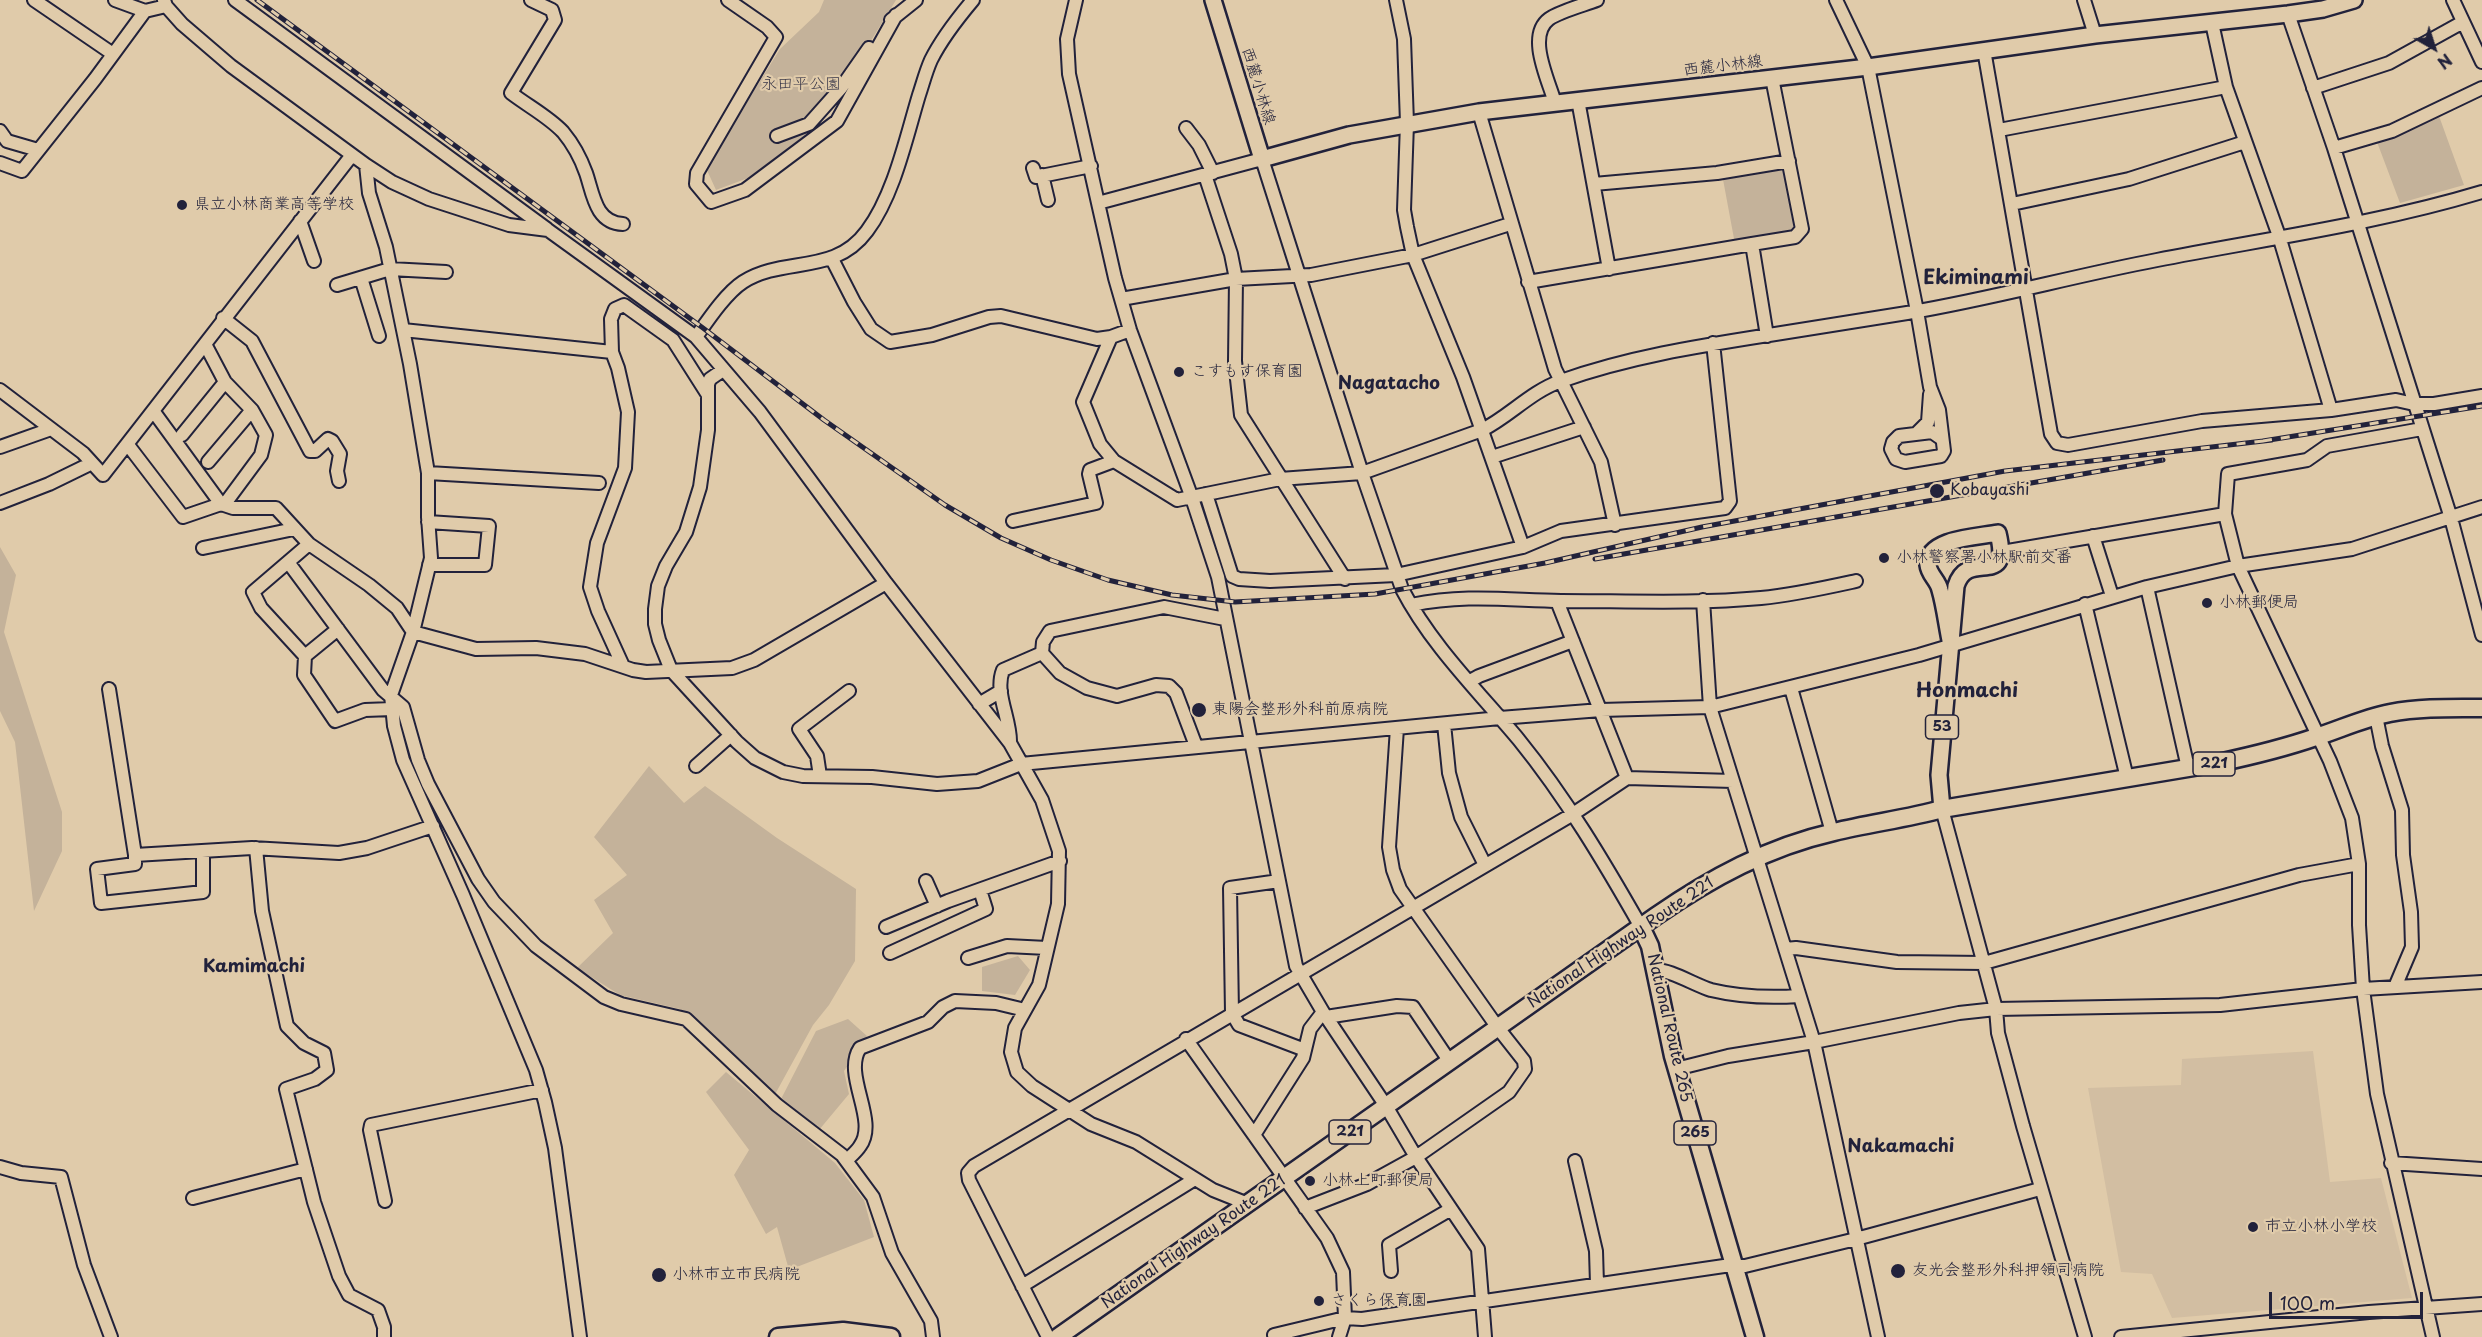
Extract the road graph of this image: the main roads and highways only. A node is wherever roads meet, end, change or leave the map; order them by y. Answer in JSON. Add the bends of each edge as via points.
{"nodes":[{"id":1,"x":1213,"y":0,"type":"edge"},
{"id":2,"x":2354,"y":0,"type":"edge"},
{"id":3,"x":2312,"y":5,"type":"edge"},
{"id":4,"x":1951,"y":645,"type":"junction"},
{"id":5,"x":2482,"y":708,"type":"edge"},
{"id":6,"x":1942,"y":809,"type":"junction"},
{"id":7,"x":1641,"y":927,"type":"junction"},
{"id":8,"x":778,"y":1337,"type":"edge"},
{"id":9,"x":891,"y":1337,"type":"edge"},
{"id":10,"x":1058,"y":1337,"type":"edge"},
{"id":11,"x":1755,"y":1337,"type":"edge"}],
"edges":[{"from":1,"to":3,"type":"main road","name":"西麓小林線","via":[[1262,159],[1349,135],[1479,112],[2288,14]]},
{"from":2,"to":3,"type":"main road","name":"西麓小林線"},
{"from":4,"to":4,"type":"main road","number":"53","via":[[1940,588],[1928,568],[1931,552],[1943,544],[1998,533],[2002,552],[1998,563],[1965,571],[1959,578]]},
{"from":4,"to":6,"type":"main road","number":"53","via":[[1939,775]]},
{"from":5,"to":6,"type":"highway","name":"National Highway Route 221","number":"221","via":[[2426,709],[2376,717],[2258,754]]},
{"from":6,"to":7,"type":"highway","name":"National Highway Route 221","number":"221","via":[[1832,832],[1756,858],[1698,887]]},
{"from":7,"to":10,"type":"highway","name":"National Highway Route 221","number":"221"},
{"from":7,"to":11,"type":"highway","name":"National Route 265","number":"265","via":[[1650,946],[1676,1069]]},
{"from":8,"to":9,"type":"highway","via":[[843,1331]]}]}
